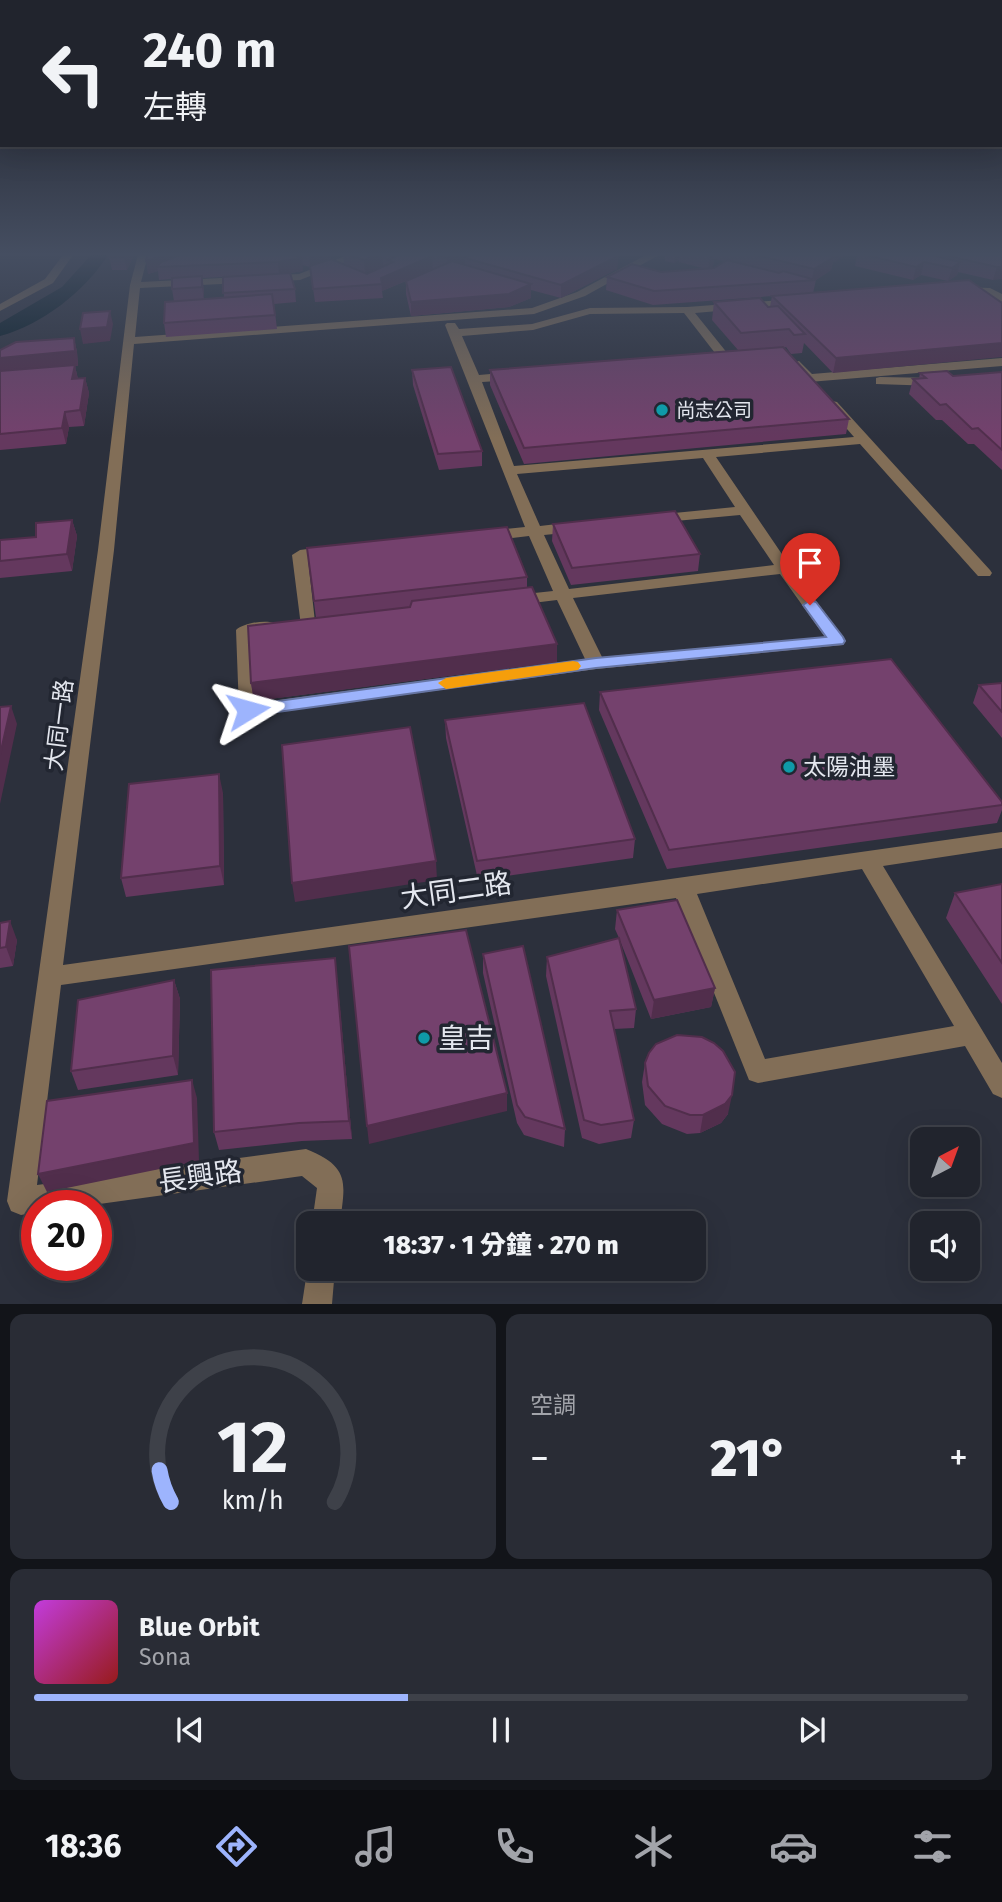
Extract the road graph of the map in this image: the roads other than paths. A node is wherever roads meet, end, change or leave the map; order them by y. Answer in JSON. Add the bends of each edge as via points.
{"nodes":[{"id":1,"x":133,"y":316,"type":"edge"},
{"id":2,"x":482,"y":316,"type":"edge"},
{"id":3,"x":573,"y":316,"type":"edge"},
{"id":4,"x":692,"y":316,"type":"edge"},
{"id":5,"x":448,"y":319,"type":"junction"},
{"id":6,"x":455,"y":333,"type":"junction"},
{"id":7,"x":131,"y":341,"type":"junction"},
{"id":8,"x":783,"y":353,"type":"edge"},
{"id":9,"x":712,"y":360,"type":"edge"},
{"id":10,"x":1002,"y":362,"type":"edge"},
{"id":11,"x":532,"y":374,"type":"edge"},
{"id":12,"x":476,"y":379,"type":"junction"},
{"id":13,"x":961,"y":380,"type":"edge"},
{"id":14,"x":864,"y":440,"type":"junction"},
{"id":15,"x":707,"y":453,"type":"junction"},
{"id":16,"x":509,"y":471,"type":"junction"},
{"id":17,"x":745,"y":510,"type":"junction"},
{"id":18,"x":639,"y":520,"type":"edge"},
{"id":19,"x":587,"y":526,"type":"edge"},
{"id":20,"x":534,"y":531,"type":"junction"},
{"id":21,"x":466,"y":538,"type":"edge"},
{"id":22,"x":342,"y":550,"type":"edge"},
{"id":23,"x":784,"y":569,"type":"junction"},
{"id":24,"x":984,"y":573,"type":"dead end"},
{"id":25,"x":562,"y":595,"type":"junction"},
{"id":26,"x":495,"y":602,"type":"edge"},
{"id":27,"x":596,"y":663,"type":"junction"},
{"id":28,"x":1002,"y":840,"type":"edge"},
{"id":29,"x":868,"y":860,"type":"junction"},
{"id":30,"x":683,"y":888,"type":"junction"},
{"id":31,"x":51,"y":977,"type":"junction"},
{"id":32,"x":971,"y":1034,"type":"junction"},
{"id":33,"x":1002,"y":1086,"type":"edge"},
{"id":34,"x":22,"y":1190,"type":"edge"},
{"id":35,"x":101,"y":1190,"type":"edge"},
{"id":36,"x":327,"y":1211,"type":"edge"},
{"id":37,"x":320,"y":1281,"type":"edge"},
{"id":38,"x":317,"y":1304,"type":"edge"}],
"edges":[{"from":1,"to":7,"type":"street","name":"大同一路"},
{"from":2,"to":5,"type":"street"},
{"from":3,"to":6,"type":"street","via":[[533,327]]},
{"from":4,"to":9,"type":"street","via":[[732,358]]},
{"from":5,"to":6,"type":"street"},
{"from":5,"to":7,"type":"street"},
{"from":6,"to":12,"type":"street"},
{"from":7,"to":31,"type":"street","name":"大同一路"},
{"from":8,"to":10,"type":"street","via":[[809,378]]},
{"from":11,"to":12,"type":"street"},
{"from":12,"to":16,"type":"street"},
{"from":13,"to":14,"type":"street","via":[[815,386]]},
{"from":14,"to":15,"type":"street"},
{"from":14,"to":24,"type":"street"},
{"from":15,"to":16,"type":"street"},
{"from":15,"to":17,"type":"street"},
{"from":16,"to":20,"type":"street"},
{"from":17,"to":18,"type":"street"},
{"from":17,"to":23,"type":"street"},
{"from":19,"to":20,"type":"street"},
{"from":20,"to":21,"type":"street"},
{"from":20,"to":25,"type":"street"},
{"from":22,"to":27,"type":"street","via":[[300,555],[314,621],[245,630],[248,710]]},
{"from":23,"to":25,"type":"street"},
{"from":23,"to":27,"type":"street","via":[[837,641]]},
{"from":25,"to":26,"type":"street"},
{"from":25,"to":27,"type":"street"},
{"from":28,"to":29,"type":"street","name":"大同二路"},
{"from":29,"to":30,"type":"street","name":"大同二路"},
{"from":29,"to":32,"type":"street"},
{"from":30,"to":31,"type":"street","name":"大同二路"},
{"from":30,"to":32,"type":"street","via":[[758,1072]]},
{"from":31,"to":34,"type":"street","name":"大同一路"},
{"from":32,"to":33,"type":"street"},
{"from":35,"to":36,"type":"street","name":"長興路","via":[[306,1162],[331,1182]]},
{"from":37,"to":38,"type":"street"}]}
